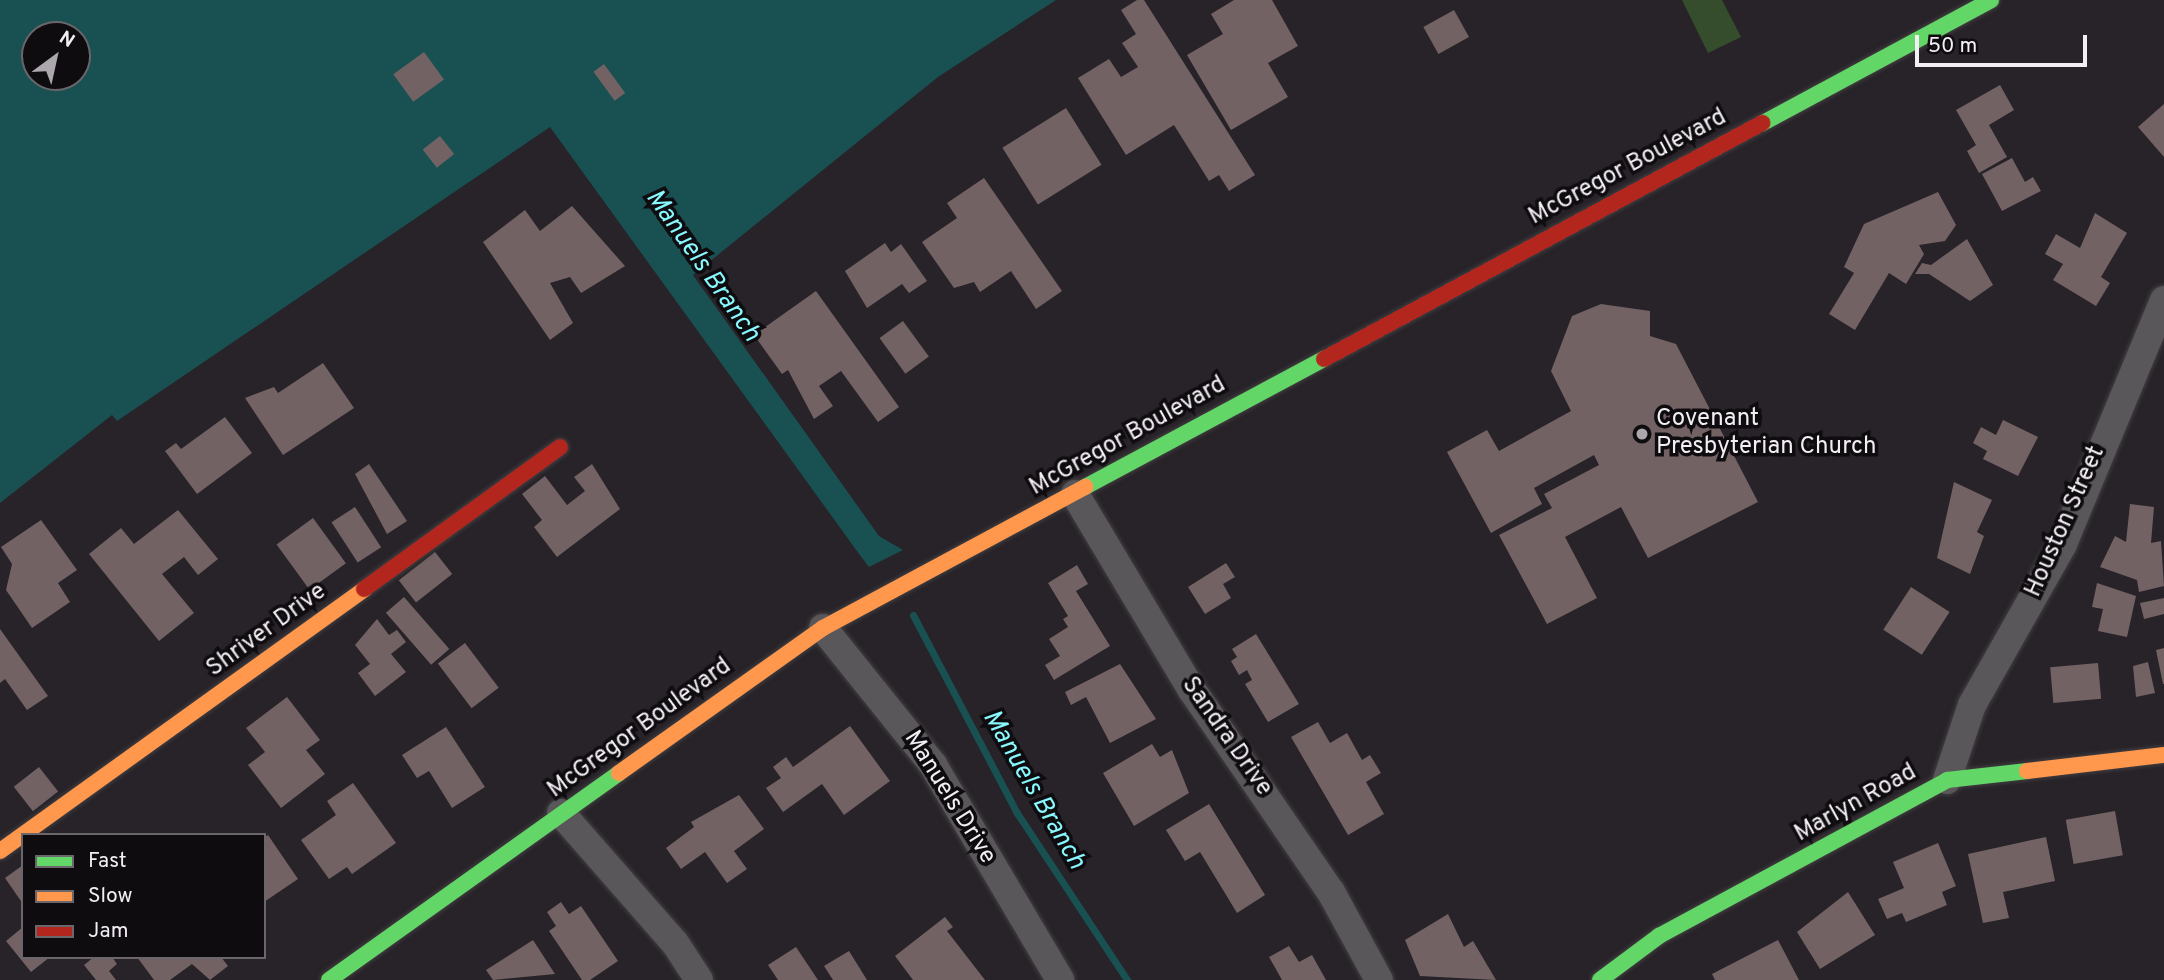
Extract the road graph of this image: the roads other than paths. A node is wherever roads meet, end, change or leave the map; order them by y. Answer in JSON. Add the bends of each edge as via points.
{"nodes":[{"id":1,"x":1992,"y":0,"type":"edge"},
{"id":2,"x":2164,"y":300,"type":"edge"},
{"id":3,"x":560,"y":447,"type":"dead end"},
{"id":4,"x":1075,"y":494,"type":"junction"},
{"id":5,"x":822,"y":628,"type":"junction"},
{"id":6,"x":2164,"y":755,"type":"edge"},
{"id":7,"x":1947,"y":780,"type":"junction"},
{"id":8,"x":561,"y":813,"type":"junction"},
{"id":9,"x":25,"y":833,"type":"edge"},
{"id":10,"x":21,"y":836,"type":"edge"},
{"id":11,"x":0,"y":851,"type":"edge"},
{"id":12,"x":329,"y":980,"type":"edge"},
{"id":13,"x":699,"y":980,"type":"edge"},
{"id":14,"x":1060,"y":980,"type":"edge"},
{"id":15,"x":1379,"y":980,"type":"edge"},
{"id":16,"x":1600,"y":980,"type":"edge"}],
"edges":[{"from":1,"to":4,"type":"main road","name":"McGregor Boulevard"},
{"from":2,"to":7,"type":"street","name":"Houston Street","via":[[2063,544],[1972,705]]},
{"from":3,"to":9,"type":"main road","name":"Shriver Drive"},
{"from":4,"to":5,"type":"main road","name":"McGregor Boulevard"},
{"from":4,"to":15,"type":"street","name":"Sandra Drive","via":[[1192,690],[1331,892]]},
{"from":5,"to":8,"type":"main road","name":"McGregor Boulevard"},
{"from":5,"to":14,"type":"street","name":"Manuels Drive","via":[[933,765]]},
{"from":6,"to":7,"type":"main road","name":"Marlyn Road"},
{"from":7,"to":16,"type":"main road","name":"Marlyn Road","via":[[1659,936]]},
{"from":8,"to":12,"type":"main road","name":"McGregor Boulevard"},
{"from":8,"to":13,"type":"street","via":[[676,943]]},
{"from":10,"to":11,"type":"main road","name":"Shriver Drive"}]}
